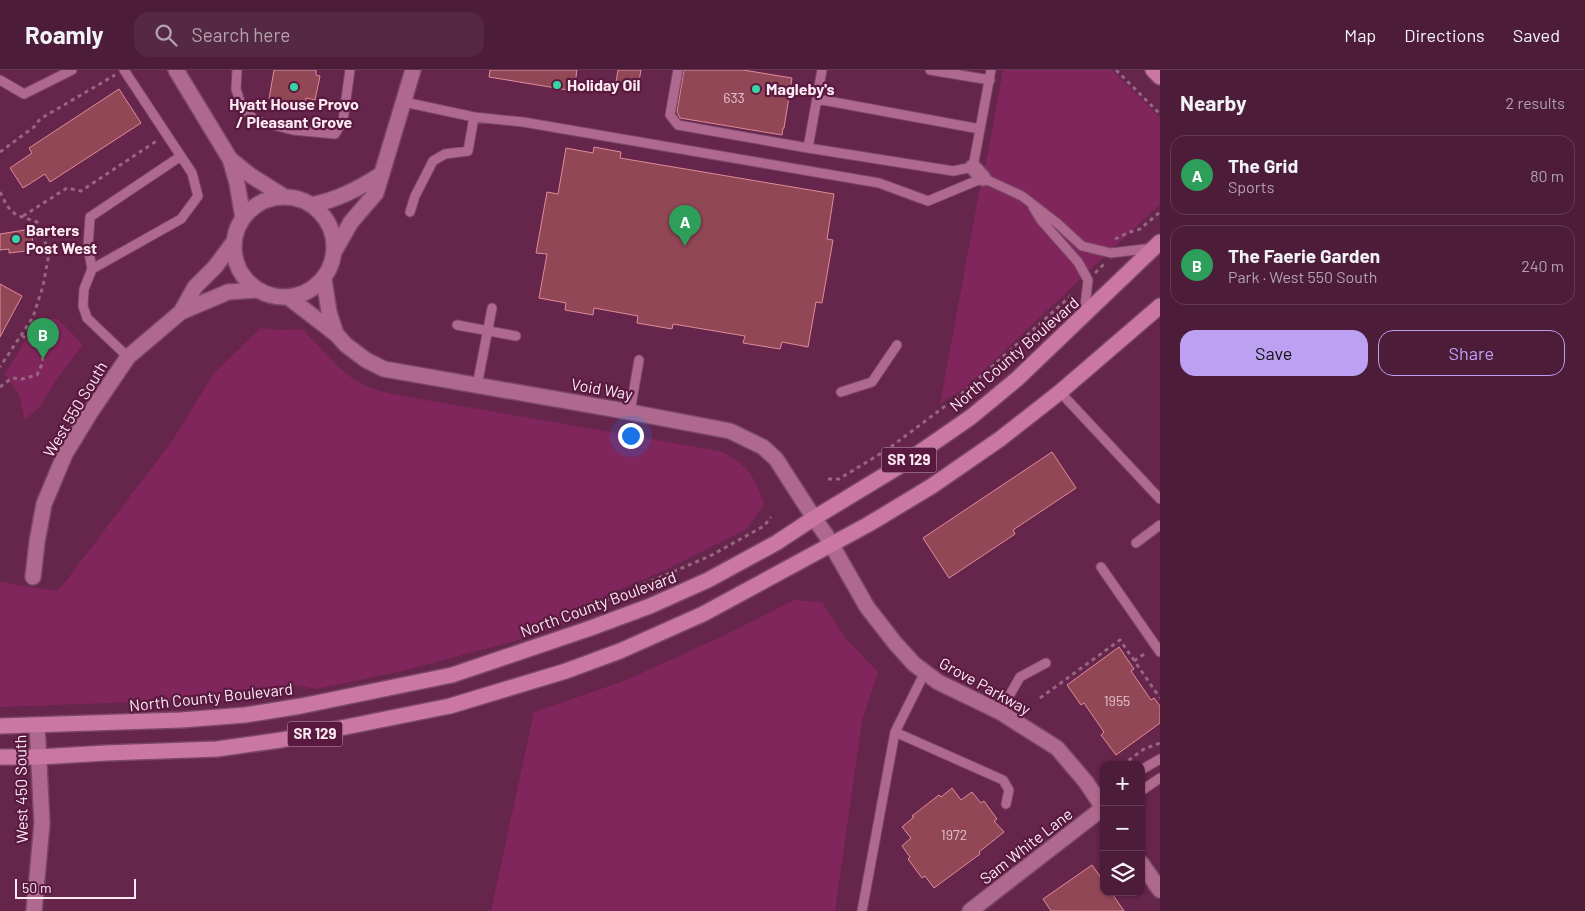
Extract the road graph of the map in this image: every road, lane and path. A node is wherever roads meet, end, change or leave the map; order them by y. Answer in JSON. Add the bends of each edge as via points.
{"nodes":[{"id":1,"x":72,"y":70,"type":"edge"},
{"id":2,"x":124,"y":70,"type":"edge"},
{"id":3,"x":176,"y":70,"type":"edge"},
{"id":4,"x":236,"y":70,"type":"edge"},
{"id":5,"x":350,"y":70,"type":"edge"},
{"id":6,"x":414,"y":70,"type":"edge"},
{"id":7,"x":678,"y":70,"type":"edge"},
{"id":8,"x":822,"y":70,"type":"edge"},
{"id":9,"x":930,"y":70,"type":"edge"},
{"id":10,"x":1116,"y":70,"type":"edge"},
{"id":11,"x":1153,"y":70,"type":"edge"},
{"id":12,"x":990,"y":75,"type":"edge"},
{"id":13,"x":1160,"y":77,"type":"edge"},
{"id":14,"x":0,"y":80,"type":"edge"},
{"id":15,"x":817,"y":99,"type":"junction"},
{"id":16,"x":404,"y":102,"type":"junction"},
{"id":17,"x":1160,"y":114,"type":"edge"},
{"id":18,"x":474,"y":117,"type":"junction"},
{"id":19,"x":980,"y":128,"type":"junction"},
{"id":20,"x":166,"y":134,"type":"junction"},
{"id":21,"x":808,"y":148,"type":"junction"},
{"id":22,"x":0,"y":152,"type":"edge"},
{"id":23,"x":181,"y":156,"type":"junction"},
{"id":24,"x":230,"y":159,"type":"junction"},
{"id":25,"x":978,"y":172,"type":"junction"},
{"id":26,"x":380,"y":175,"type":"junction"},
{"id":27,"x":1,"y":194,"type":"edge"},
{"id":28,"x":285,"y":197,"type":"junction"},
{"id":29,"x":1031,"y":202,"type":"junction"},
{"id":30,"x":311,"y":205,"type":"junction"},
{"id":31,"x":410,"y":212,"type":"dead end"},
{"id":32,"x":1160,"y":212,"type":"edge"},
{"id":33,"x":22,"y":217,"type":"junction"},
{"id":34,"x":243,"y":218,"type":"junction"},
{"id":35,"x":1109,"y":240,"type":"dead end"},
{"id":36,"x":233,"y":243,"type":"junction"},
{"id":37,"x":1157,"y":245,"type":"edge"},
{"id":38,"x":334,"y":252,"type":"junction"},
{"id":39,"x":92,"y":269,"type":"junction"},
{"id":40,"x":324,"y":279,"type":"junction"},
{"id":41,"x":257,"y":290,"type":"junction"},
{"id":42,"x":1074,"y":292,"type":"dead end"},
{"id":43,"x":288,"y":297,"type":"junction"},
{"id":44,"x":1160,"y":306,"type":"edge"},
{"id":45,"x":492,"y":308,"type":"dead end"},
{"id":46,"x":181,"y":312,"type":"junction"},
{"id":47,"x":1084,"y":317,"type":"junction"},
{"id":48,"x":457,"y":325,"type":"dead end"},
{"id":49,"x":488,"y":330,"type":"junction"},
{"id":50,"x":336,"y":334,"type":"junction"},
{"id":51,"x":20,"y":335,"type":"junction"},
{"id":52,"x":516,"y":336,"type":"dead end"},
{"id":53,"x":897,"y":345,"type":"dead end"},
{"id":54,"x":128,"y":357,"type":"junction"},
{"id":55,"x":639,"y":360,"type":"dead end"},
{"id":56,"x":0,"y":367,"type":"edge"},
{"id":57,"x":477,"y":386,"type":"junction"},
{"id":58,"x":0,"y":387,"type":"edge"},
{"id":59,"x":841,"y":392,"type":"dead end"},
{"id":60,"x":1060,"y":392,"type":"junction"},
{"id":61,"x":630,"y":412,"type":"junction"},
{"id":62,"x":828,"y":479,"type":"dead end"},
{"id":63,"x":1160,"y":499,"type":"edge"},
{"id":64,"x":771,"y":517,"type":"dead end"},
{"id":65,"x":814,"y":518,"type":"junction"},
{"id":66,"x":1160,"y":525,"type":"edge"},
{"id":67,"x":829,"y":540,"type":"junction"},
{"id":68,"x":1136,"y":543,"type":"dead end"},
{"id":69,"x":1101,"y":567,"type":"dead end"},
{"id":70,"x":33,"y":577,"type":"dead end"},
{"id":71,"x":607,"y":600,"type":"dead end"},
{"id":72,"x":1160,"y":652,"type":"edge"},
{"id":73,"x":1046,"y":663,"type":"dead end"},
{"id":74,"x":925,"y":672,"type":"junction"},
{"id":75,"x":1040,"y":698,"type":"dead end"},
{"id":76,"x":1160,"y":698,"type":"edge"},
{"id":77,"x":1000,"y":712,"type":"junction"},
{"id":78,"x":37,"y":725,"type":"junction"},
{"id":79,"x":0,"y":726,"type":"edge"},
{"id":80,"x":895,"y":732,"type":"junction"},
{"id":81,"x":1160,"y":743,"type":"edge"},
{"id":82,"x":0,"y":757,"type":"edge"},
{"id":83,"x":39,"y":758,"type":"junction"},
{"id":84,"x":1160,"y":759,"type":"edge"},
{"id":85,"x":1128,"y":761,"type":"edge"},
{"id":86,"x":1145,"y":768,"type":"edge"},
{"id":87,"x":1160,"y":778,"type":"edge"},
{"id":88,"x":1145,"y":788,"type":"edge"},
{"id":89,"x":1006,"y":804,"type":"dead end"},
{"id":90,"x":1103,"y":806,"type":"edge"},
{"id":91,"x":1100,"y":811,"type":"edge"},
{"id":92,"x":1145,"y":869,"type":"edge"},
{"id":93,"x":1160,"y":890,"type":"edge"},
{"id":94,"x":34,"y":911,"type":"edge"},
{"id":95,"x":862,"y":911,"type":"edge"},
{"id":96,"x":970,"y":911,"type":"edge"}],
"edges":[{"from":1,"to":14,"type":"lane","via":[[24,94]]},
{"from":2,"to":20,"type":"lane"},
{"from":2,"to":22,"type":"path","via":[[40,119]]},
{"from":3,"to":24,"type":"street"},
{"from":4,"to":5,"type":"lane","via":[[236,89],[242,108],[256,122],[335,134],[343,121]]},
{"from":6,"to":16,"type":"street"},
{"from":7,"to":21,"type":"lane","via":[[670,115],[678,125]]},
{"from":8,"to":15,"type":"lane"},
{"from":9,"to":12,"type":"lane"},
{"from":10,"to":17,"type":"path"},
{"from":11,"to":13,"type":"main road"},
{"from":12,"to":19,"type":"lane"},
{"from":15,"to":19,"type":"lane"},
{"from":15,"to":21,"type":"lane"},
{"from":16,"to":18,"type":"lane"},
{"from":16,"to":26,"type":"street"},
{"from":18,"to":25,"type":"lane","via":[[523,122],[879,183],[928,201]]},
{"from":18,"to":31,"type":"lane","via":[[468,151],[445,154],[433,161]]},
{"from":19,"to":25,"type":"lane"},
{"from":20,"to":23,"type":"lane"},
{"from":20,"to":33,"type":"path","via":[[81,191],[68,188]]},
{"from":21,"to":25,"type":"lane","via":[[952,171]]},
{"from":23,"to":39,"type":"lane","via":[[90,218],[88,247]]},
{"from":23,"to":39,"type":"lane","via":[[192,173],[198,196],[181,219]]},
{"from":24,"to":28,"type":"street"},
{"from":24,"to":34,"type":"street"},
{"from":25,"to":29,"type":"lane"},
{"from":26,"to":30,"type":"street","via":[[344,196]]},
{"from":26,"to":38,"type":"street","via":[[376,193],[351,222]]},
{"from":27,"to":33,"type":"path","via":[[7,206]]},
{"from":28,"to":30,"type":"street"},
{"from":28,"to":34,"type":"street","via":[[262,202]]},
{"from":29,"to":37,"type":"lane","via":[[1082,246],[1111,253]]},
{"from":29,"to":47,"type":"lane","via":[[1041,220],[1078,262],[1088,280]]},
{"from":30,"to":38,"type":"street","via":[[328,223]]},
{"from":32,"to":35,"type":"path","via":[[1140,230]]},
{"from":33,"to":51,"type":"path","via":[[37,222],[44,234],[48,259],[32,317]]},
{"from":34,"to":36,"type":"street"},
{"from":36,"to":41,"type":"street","via":[[234,260],[242,276]]},
{"from":36,"to":46,"type":"street","via":[[195,287]]},
{"from":37,"to":47,"type":"main road","name":"North County Boulevard","number":"SR 129"},
{"from":38,"to":40,"type":"street"},
{"from":39,"to":54,"type":"lane","via":[[84,288],[83,306],[87,318]]},
{"from":40,"to":43,"type":"street","via":[[299,296]]},
{"from":40,"to":50,"type":"street"},
{"from":41,"to":43,"type":"street","via":[[267,295]]},
{"from":41,"to":46,"type":"street","via":[[228,292]]},
{"from":42,"to":62,"type":"path","via":[[960,395],[888,449],[839,479]]},
{"from":43,"to":50,"type":"street","name":"Void Way"},
{"from":44,"to":60,"type":"main road","number":"SR 129"},
{"from":45,"to":49,"type":"lane"},
{"from":46,"to":54,"type":"street","name":"West 550 South"},
{"from":47,"to":65,"type":"main road","name":"North County Boulevard","number":"SR 129","via":[[972,418]]},
{"from":48,"to":49,"type":"lane"},
{"from":49,"to":52,"type":"lane"},
{"from":49,"to":57,"type":"lane"},
{"from":50,"to":57,"type":"street","name":"Void Way","via":[[366,360],[384,369]]},
{"from":51,"to":56,"type":"path"},
{"from":51,"to":58,"type":"path","via":[[41,348],[43,362],[37,375],[12,378]]},
{"from":53,"to":59,"type":"lane","via":[[872,382]]},
{"from":54,"to":70,"type":"street","name":"West 550 South","via":[[65,454],[44,504]]},
{"from":55,"to":61,"type":"lane"},
{"from":57,"to":61,"type":"street","name":"Void Way"},
{"from":60,"to":63,"type":"lane"},
{"from":60,"to":67,"type":"main road","number":"SR 129","via":[[932,486],[869,524]]},
{"from":61,"to":65,"type":"street","name":"Void Way","via":[[730,431],[763,448],[785,471]]},
{"from":64,"to":71,"type":"path","via":[[764,526],[710,556]]},
{"from":65,"to":67,"type":"street","name":"Void Way"},
{"from":65,"to":78,"type":"main road","name":"North County Boulevard","number":"SR 129","via":[[708,580],[650,606],[452,675],[245,715],[120,724]]},
{"from":66,"to":68,"type":"lane"},
{"from":67,"to":74,"type":"street","name":"Grove Parkway","via":[[867,607],[895,643]]},
{"from":67,"to":83,"type":"main road","number":"SR 129","via":[[703,614],[620,651],[450,706],[281,740],[217,749]]},
{"from":69,"to":72,"type":"lane"},
{"from":73,"to":77,"type":"lane","via":[[1020,677]]},
{"from":74,"to":77,"type":"street","name":"Grove Parkway","via":[[938,682]]},
{"from":74,"to":80,"type":"lane"},
{"from":75,"to":76,"type":"path","via":[[1120,640]]},
{"from":77,"to":90,"type":"street","name":"Grove Parkway","via":[[1056,748]]},
{"from":78,"to":79,"type":"main road","name":"North County Boulevard","number":"SR 129"},
{"from":78,"to":83,"type":"street","name":"West 450 South"},
{"from":80,"to":89,"type":"lane","via":[[1003,780],[1009,790]]},
{"from":80,"to":95,"type":"lane"},
{"from":81,"to":85,"type":"path","via":[[1144,749]]},
{"from":82,"to":83,"type":"main road","number":"SR 129"},
{"from":83,"to":94,"type":"street","name":"West 450 South","via":[[42,823]]},
{"from":84,"to":86,"type":"lane"},
{"from":87,"to":88,"type":"lane"},
{"from":91,"to":96,"type":"street","name":"Sam White Lane"},
{"from":92,"to":93,"type":"street"}]}
